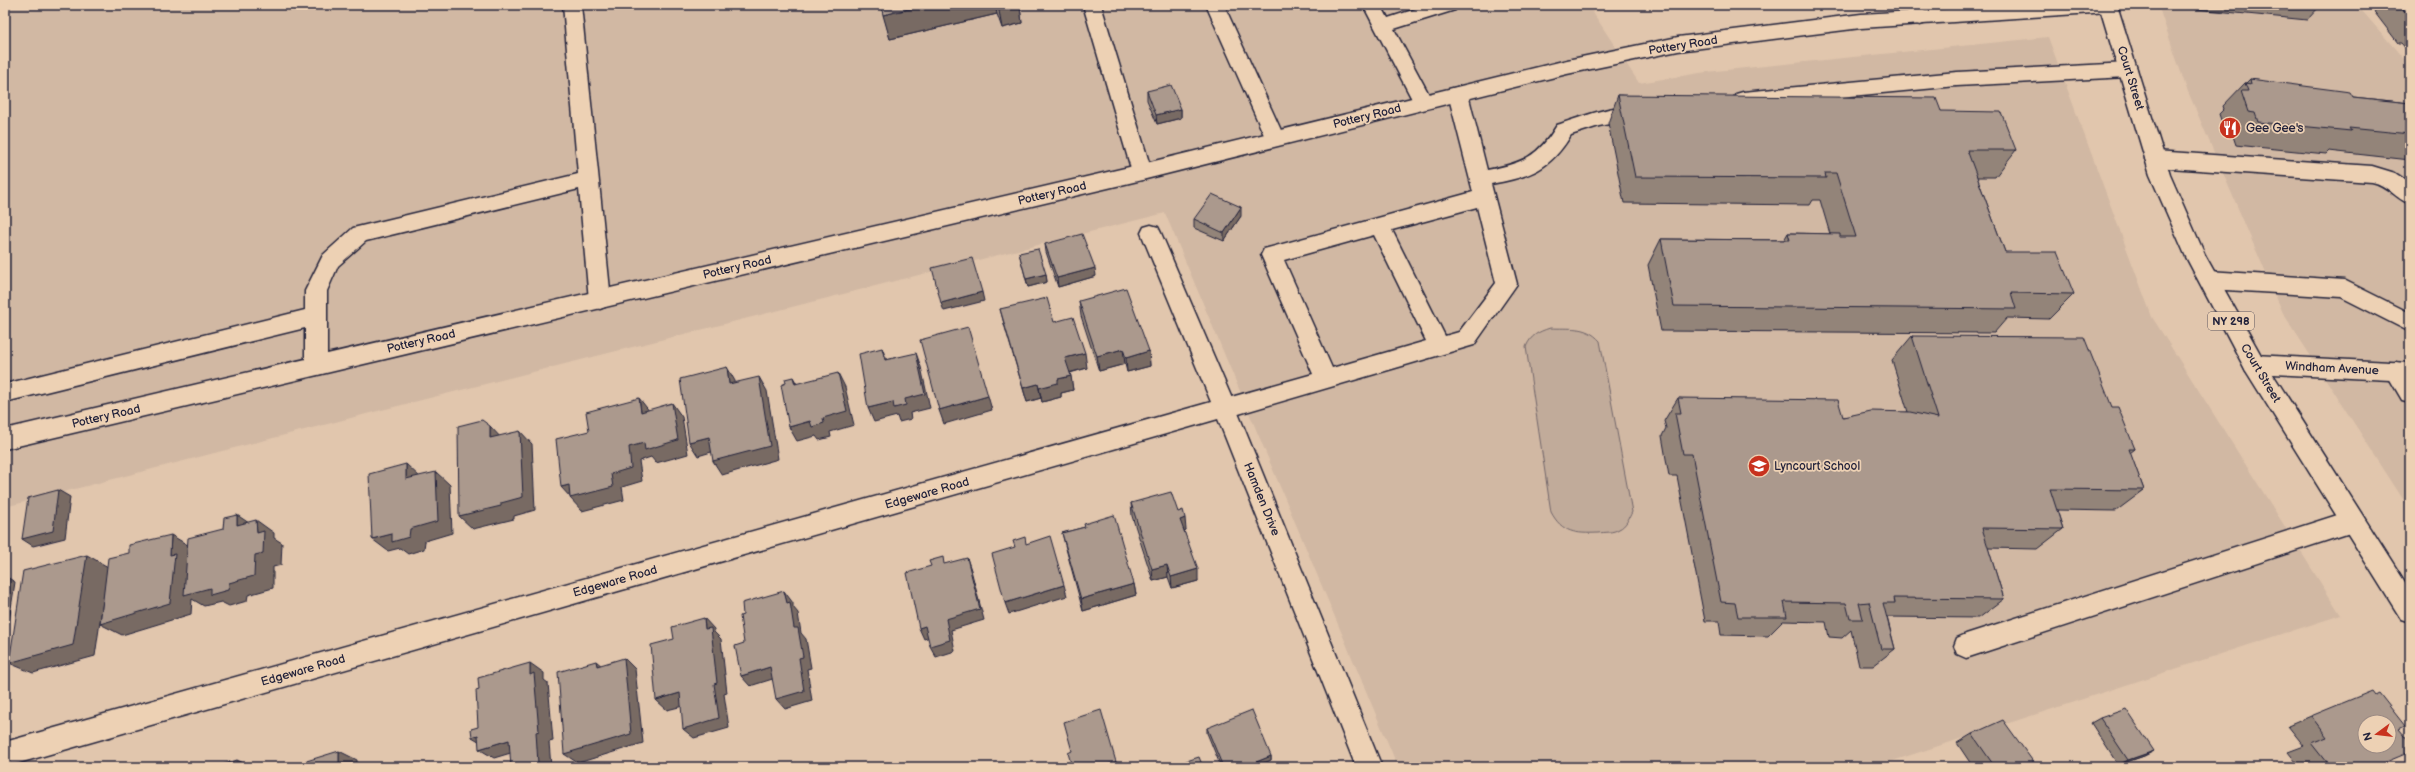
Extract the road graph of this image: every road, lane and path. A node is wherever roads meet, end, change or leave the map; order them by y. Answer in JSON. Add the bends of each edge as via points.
{"nodes":[{"id":1,"x":572,"y":5,"type":"edge"},
{"id":2,"x":1092,"y":5,"type":"edge"},
{"id":3,"x":1215,"y":5,"type":"edge"},
{"id":4,"x":1372,"y":5,"type":"edge"},
{"id":5,"x":2108,"y":5,"type":"edge"},
{"id":6,"x":1440,"y":6,"type":"edge"},
{"id":7,"x":1917,"y":11,"type":"edge"},
{"id":8,"x":1383,"y":26,"type":"junction"},
{"id":9,"x":2128,"y":70,"type":"junction"},
{"id":10,"x":1458,"y":94,"type":"junction"},
{"id":11,"x":1423,"y":102,"type":"junction"},
{"id":12,"x":1724,"y":102,"type":"edge"},
{"id":13,"x":1654,"y":110,"type":"edge"},
{"id":14,"x":1274,"y":139,"type":"junction"},
{"id":15,"x":2155,"y":159,"type":"junction"},
{"id":16,"x":1142,"y":172,"type":"junction"},
{"id":17,"x":588,"y":179,"type":"junction"},
{"id":18,"x":1482,"y":188,"type":"junction"},
{"id":19,"x":2410,"y":196,"type":"edge"},
{"id":20,"x":1379,"y":225,"type":"junction"},
{"id":21,"x":1151,"y":233,"type":"dead end"},
{"id":22,"x":2209,"y":280,"type":"junction"},
{"id":23,"x":600,"y":300,"type":"junction"},
{"id":24,"x":316,"y":316,"type":"junction"},
{"id":25,"x":2410,"y":323,"type":"edge"},
{"id":26,"x":1439,"y":346,"type":"junction"},
{"id":27,"x":2254,"y":364,"type":"junction"},
{"id":28,"x":316,"y":366,"type":"junction"},
{"id":29,"x":2403,"y":372,"type":"edge"},
{"id":30,"x":1326,"y":379,"type":"junction"},
{"id":31,"x":2410,"y":393,"type":"edge"},
{"id":32,"x":5,"y":394,"type":"edge"},
{"id":33,"x":1225,"y":408,"type":"junction"},
{"id":34,"x":5,"y":440,"type":"edge"},
{"id":35,"x":2353,"y":521,"type":"junction"},
{"id":36,"x":2410,"y":610,"type":"edge"},
{"id":37,"x":1966,"y":646,"type":"dead end"},
{"id":38,"x":5,"y":755,"type":"edge"},
{"id":39,"x":1369,"y":767,"type":"edge"}],
"edges":[{"from":1,"to":17,"type":"street"},
{"from":2,"to":16,"type":"street"},
{"from":3,"to":14,"type":"street"},
{"from":4,"to":8,"type":"street"},
{"from":5,"to":7,"type":"street","name":"Pottery Road"},
{"from":5,"to":9,"type":"street","name":"Court Street","number":"NY 298"},
{"from":6,"to":8,"type":"street"},
{"from":7,"to":10,"type":"street","name":"Pottery Road","via":[[1861,22],[1678,44],[1567,67]]},
{"from":8,"to":11,"type":"street"},
{"from":9,"to":12,"type":"street","via":[[1957,79]]},
{"from":9,"to":15,"type":"street","name":"Court Street","number":"NY 298"},
{"from":10,"to":11,"type":"street","name":"Pottery Road"},
{"from":10,"to":18,"type":"street"},
{"from":11,"to":14,"type":"street","name":"Pottery Road"},
{"from":13,"to":18,"type":"street","via":[[1598,119],[1564,130],[1554,149],[1544,160]]},
{"from":14,"to":16,"type":"street","name":"Pottery Road"},
{"from":15,"to":19,"type":"street","via":[[2372,174],[2387,177]]},
{"from":15,"to":22,"type":"street","name":"Court Street","number":"NY 298","via":[[2196,257]]},
{"from":16,"to":23,"type":"street","name":"Pottery Road"},
{"from":17,"to":23,"type":"street"},
{"from":17,"to":24,"type":"street","via":[[360,234],[330,261],[316,291]]},
{"from":18,"to":20,"type":"street"},
{"from":18,"to":26,"type":"street","name":"Edgeware Road","via":[[1507,284],[1466,338]]},
{"from":20,"to":26,"type":"street"},
{"from":20,"to":30,"type":"street","via":[[1271,255]]},
{"from":21,"to":33,"type":"street","name":"Hamden Drive"},
{"from":22,"to":25,"type":"street","via":[[2344,289]]},
{"from":22,"to":27,"type":"street","name":"Court Street","number":"NY 298"},
{"from":23,"to":28,"type":"street","name":"Pottery Road"},
{"from":24,"to":28,"type":"street"},
{"from":24,"to":32,"type":"street"},
{"from":26,"to":30,"type":"street","name":"Edgeware Road"},
{"from":27,"to":29,"type":"street","name":"Windham Avenue"},
{"from":27,"to":35,"type":"street","name":"Court Street","number":"NY 298"},
{"from":28,"to":34,"type":"street","name":"Pottery Road"},
{"from":29,"to":31,"type":"street"},
{"from":30,"to":33,"type":"street","name":"Edgeware Road"},
{"from":33,"to":38,"type":"street","name":"Edgeware Road"},
{"from":33,"to":39,"type":"street","name":"Hamden Drive"},
{"from":35,"to":36,"type":"street","name":"Court Street","number":"NY 298"},
{"from":35,"to":37,"type":"street"}]}
